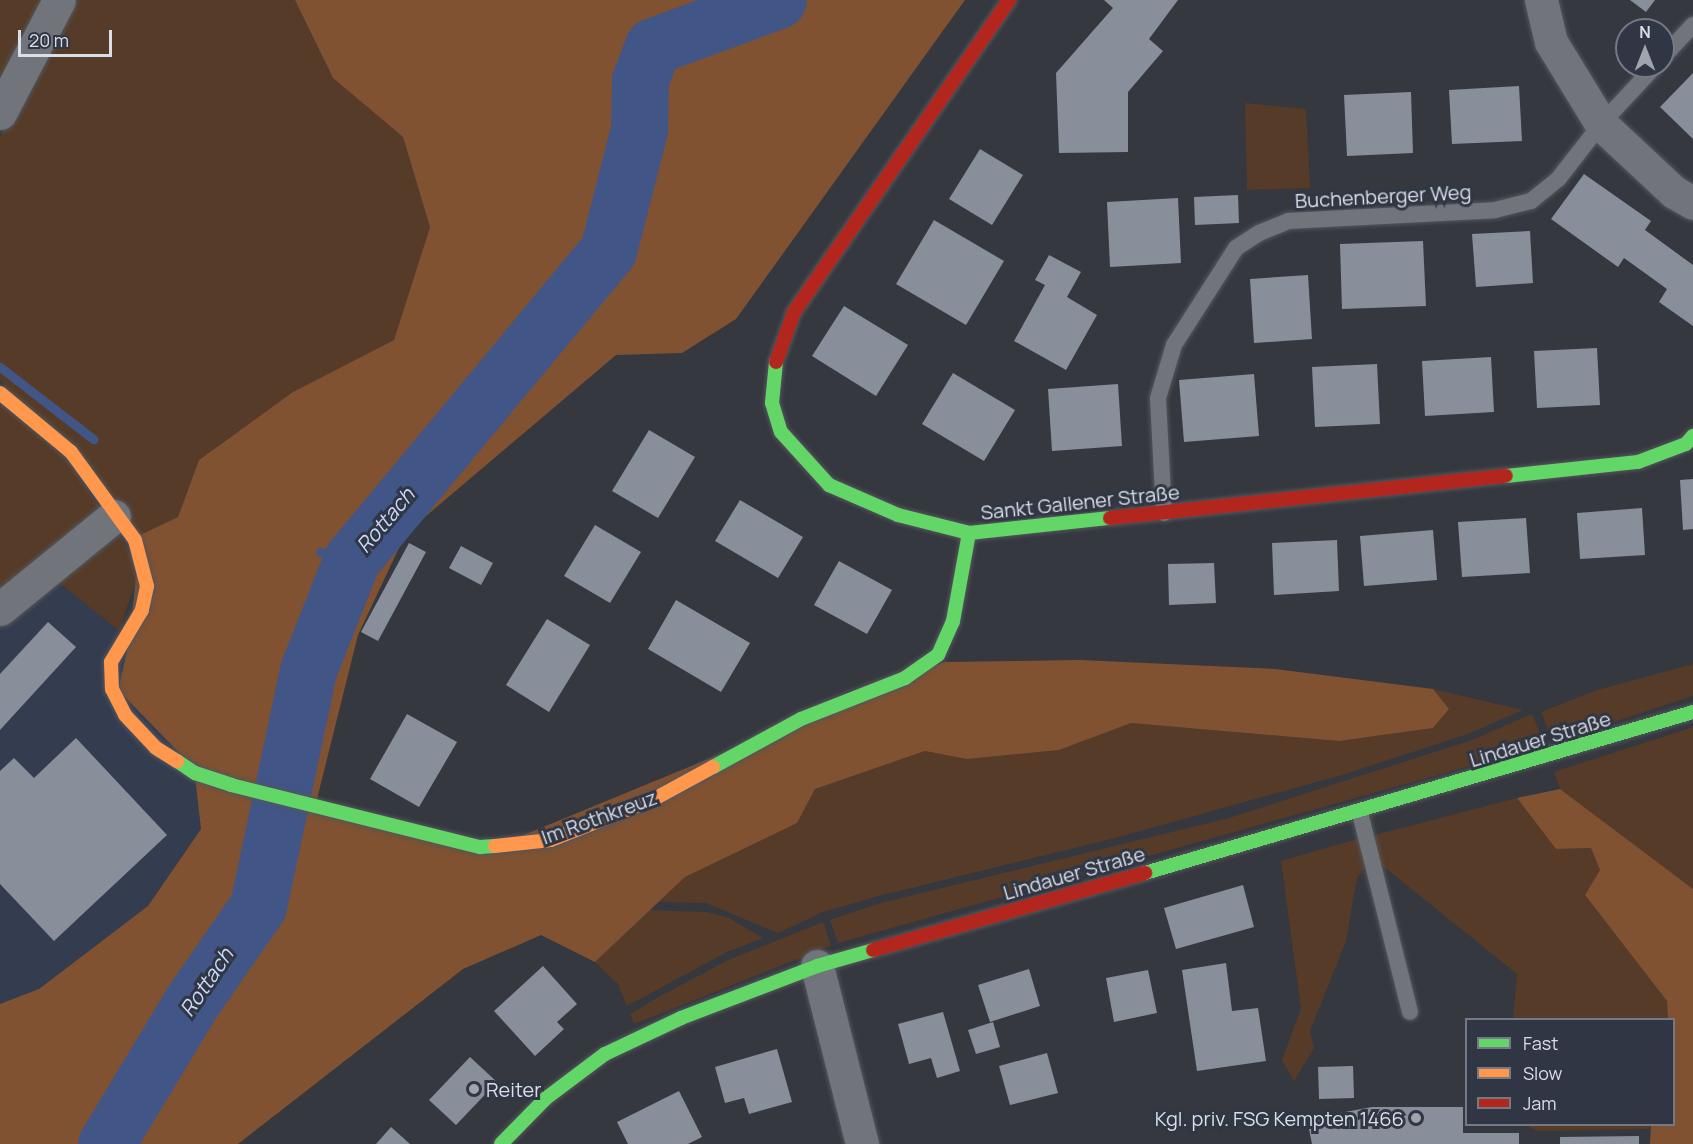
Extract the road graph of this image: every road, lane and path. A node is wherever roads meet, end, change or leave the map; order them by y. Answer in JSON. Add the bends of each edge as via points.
{"nodes":[{"id":1,"x":59,"y":0,"type":"edge"},
{"id":2,"x":1009,"y":0,"type":"edge"},
{"id":3,"x":1541,"y":0,"type":"edge"},
{"id":4,"x":1693,"y":25,"type":"edge"},
{"id":5,"x":1675,"y":44,"type":"edge"},
{"id":6,"x":1644,"y":78,"type":"edge"},
{"id":7,"x":0,"y":113,"type":"edge"},
{"id":8,"x":1601,"y":123,"type":"junction"},
{"id":9,"x":1693,"y":203,"type":"edge"},
{"id":10,"x":0,"y":393,"type":"edge"},
{"id":11,"x":1693,"y":436,"type":"edge"},
{"id":12,"x":1164,"y":513,"type":"junction"},
{"id":13,"x":114,"y":516,"type":"junction"},
{"id":14,"x":969,"y":534,"type":"junction"},
{"id":15,"x":0,"y":609,"type":"edge"},
{"id":16,"x":1693,"y":712,"type":"edge"},
{"id":17,"x":1360,"y":813,"type":"junction"},
{"id":18,"x":817,"y":966,"type":"junction"},
{"id":19,"x":1410,"y":1012,"type":"dead end"},
{"id":20,"x":501,"y":1144,"type":"edge"},
{"id":21,"x":862,"y":1144,"type":"edge"}],
"edges":[{"from":1,"to":7,"type":"street"},
{"from":2,"to":14,"type":"street","name":"Sankt Gallener Straße","via":[[794,312],[773,372],[772,404],[781,432],[828,485],[898,515]]},
{"from":3,"to":8,"type":"street","via":[[1551,42]]},
{"from":4,"to":5,"type":"lane"},
{"from":6,"to":8,"type":"lane","name":"Buchenberger Weg"},
{"from":8,"to":9,"type":"street","via":[[1674,192]]},
{"from":8,"to":12,"type":"lane","name":"Buchenberger Weg","via":[[1559,178],[1531,201],[1495,210],[1288,221],[1236,248],[1174,345],[1158,398]]},
{"from":10,"to":13,"type":"street","via":[[71,452]]},
{"from":11,"to":12,"type":"street","name":"Sankt Gallener Straße","via":[[1686,444],[1638,462]]},
{"from":12,"to":14,"type":"street","name":"Sankt Gallener Straße"},
{"from":13,"to":14,"type":"street","name":"Im Rothkreuz","via":[[135,540],[147,586],[142,610],[111,663],[112,689],[125,715],[156,748],[195,773],[231,785],[480,847],[551,840],[654,799],[801,719],[905,678],[939,655],[950,630]]},
{"from":13,"to":15,"type":"street"},
{"from":16,"to":17,"type":"street","name":"Lindauer Straße"},
{"from":17,"to":18,"type":"street","name":"Lindauer Straße"},
{"from":17,"to":19,"type":"lane"},
{"from":18,"to":20,"type":"street","name":"Lindauer Straße","via":[[681,1018],[605,1054],[545,1099]]},
{"from":18,"to":21,"type":"street"}]}
